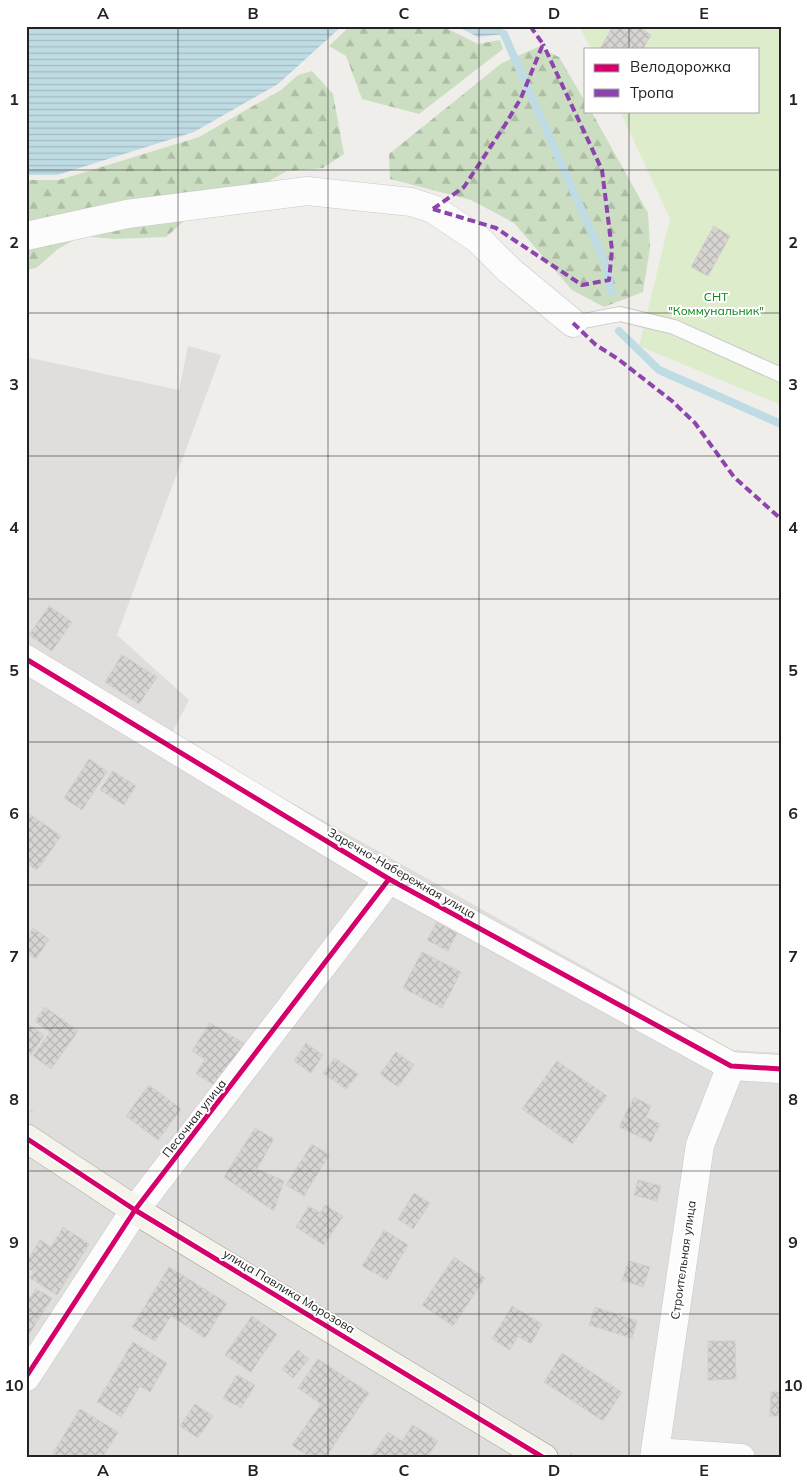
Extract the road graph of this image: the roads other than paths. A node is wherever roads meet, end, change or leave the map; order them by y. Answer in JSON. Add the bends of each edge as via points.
{"nodes":[{"id":1,"x":26,"y":236,"type":"edge"},
{"id":2,"x":573,"y":323,"type":"joint"},
{"id":3,"x":781,"y":375,"type":"edge"},
{"id":4,"x":26,"y":659,"type":"edge"},
{"id":5,"x":389,"y":879,"type":"junction"},
{"id":6,"x":731,"y":1066,"type":"junction"},
{"id":7,"x":781,"y":1069,"type":"edge"},
{"id":8,"x":26,"y":1138,"type":"edge"},
{"id":9,"x":135,"y":1210,"type":"junction"},
{"id":10,"x":26,"y":1377,"type":"edge"},
{"id":11,"x":655,"y":1455,"type":"edge"},
{"id":12,"x":544,"y":1458,"type":"edge"},
{"id":13,"x":741,"y":1458,"type":"edge"}],
"edges":[{"from":1,"to":2,"type":"street","via":[[127,214],[307,191],[411,202],[433,209],[478,240]]},
{"from":2,"to":3,"type":"lane","via":[[620,314],[664,325]]},
{"from":4,"to":5,"type":"street","name":"Заречно-Набережная улица"},
{"from":5,"to":6,"type":"street","name":"Заречно-Набережная улица"},
{"from":5,"to":9,"type":"street","name":"Песочная улица"},
{"from":6,"to":7,"type":"street","name":"Заречно-Набережная улица"},
{"from":6,"to":11,"type":"street","name":"Строительная улица","via":[[700,1145]]},
{"from":8,"to":9,"type":"street","name":"улица Павлика Морозова"},
{"from":9,"to":10,"type":"street","name":"Песочная улица"},
{"from":9,"to":12,"type":"street","name":"улица Павлика Морозова"},
{"from":11,"to":13,"type":"street"}]}
